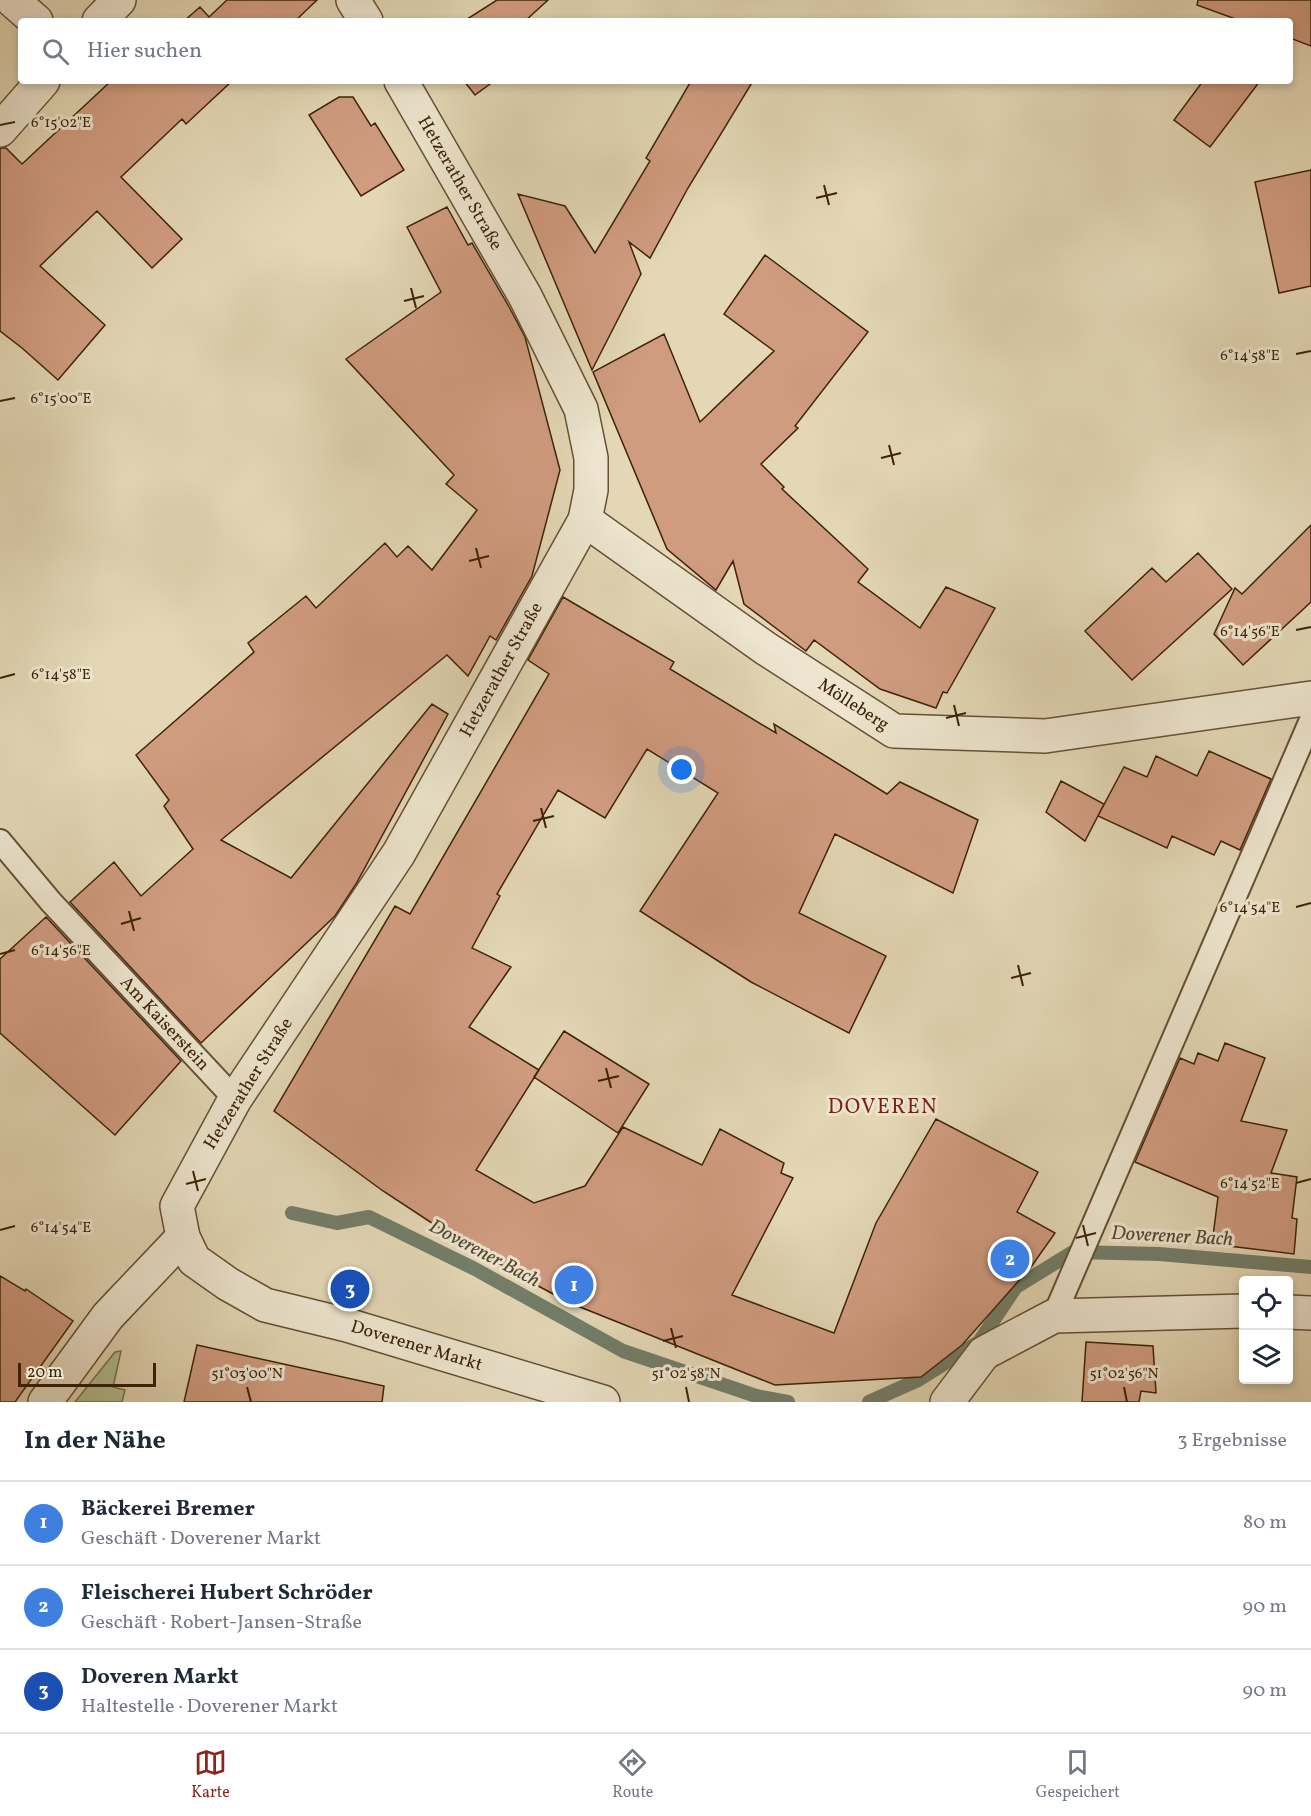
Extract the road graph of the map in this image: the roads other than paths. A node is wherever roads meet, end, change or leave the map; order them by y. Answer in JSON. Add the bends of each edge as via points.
{"nodes":[{"id":1,"x":12,"y":0,"type":"edge"},
{"id":2,"x":119,"y":0,"type":"edge"},
{"id":3,"x":353,"y":0,"type":"edge"},
{"id":4,"x":33,"y":18,"type":"edge"},
{"id":5,"x":102,"y":18,"type":"edge"},
{"id":6,"x":364,"y":18,"type":"edge"},
{"id":7,"x":40,"y":84,"type":"edge"},
{"id":8,"x":403,"y":84,"type":"edge"},
{"id":9,"x":0,"y":130,"type":"edge"},
{"id":10,"x":585,"y":520,"type":"junction"},
{"id":11,"x":1311,"y":698,"type":"edge"},
{"id":12,"x":1311,"y":720,"type":"edge"},
{"id":13,"x":0,"y":841,"type":"edge"},
{"id":14,"x":235,"y":1099,"type":"junction"},
{"id":15,"x":183,"y":1237,"type":"junction"},
{"id":16,"x":1239,"y":1311,"type":"edge"},
{"id":17,"x":1293,"y":1312,"type":"edge"},
{"id":18,"x":1311,"y":1313,"type":"edge"},
{"id":19,"x":1054,"y":1316,"type":"junction"},
{"id":20,"x":45,"y":1402,"type":"edge"},
{"id":21,"x":603,"y":1402,"type":"edge"},
{"id":22,"x":947,"y":1402,"type":"edge"}],
"edges":[{"from":1,"to":4,"type":"street"},
{"from":2,"to":5,"type":"street"},
{"from":3,"to":6,"type":"street"},
{"from":7,"to":9,"type":"street"},
{"from":8,"to":10,"type":"street","name":"Hetzerather Straße","via":[[525,296],[582,409],[591,458],[591,490]]},
{"from":10,"to":11,"type":"street","name":"Mölleberg","via":[[765,648],[894,731],[1046,736]]},
{"from":10,"to":14,"type":"street","name":"Hetzerather Straße","via":[[399,853]]},
{"from":12,"to":19,"type":"lane"},
{"from":13,"to":14,"type":"lane","name":"Am Kaiserstein","via":[[51,902]]},
{"from":14,"to":15,"type":"street","name":"Hetzerather Straße","via":[[177,1206]]},
{"from":15,"to":20,"type":"street","via":[[108,1316]]},
{"from":15,"to":21,"type":"street","name":"Doverener Markt","via":[[194,1260],[266,1305],[347,1324]]},
{"from":16,"to":19,"type":"street"},
{"from":17,"to":18,"type":"street"},
{"from":19,"to":22,"type":"street","via":[[984,1353]]}]}
